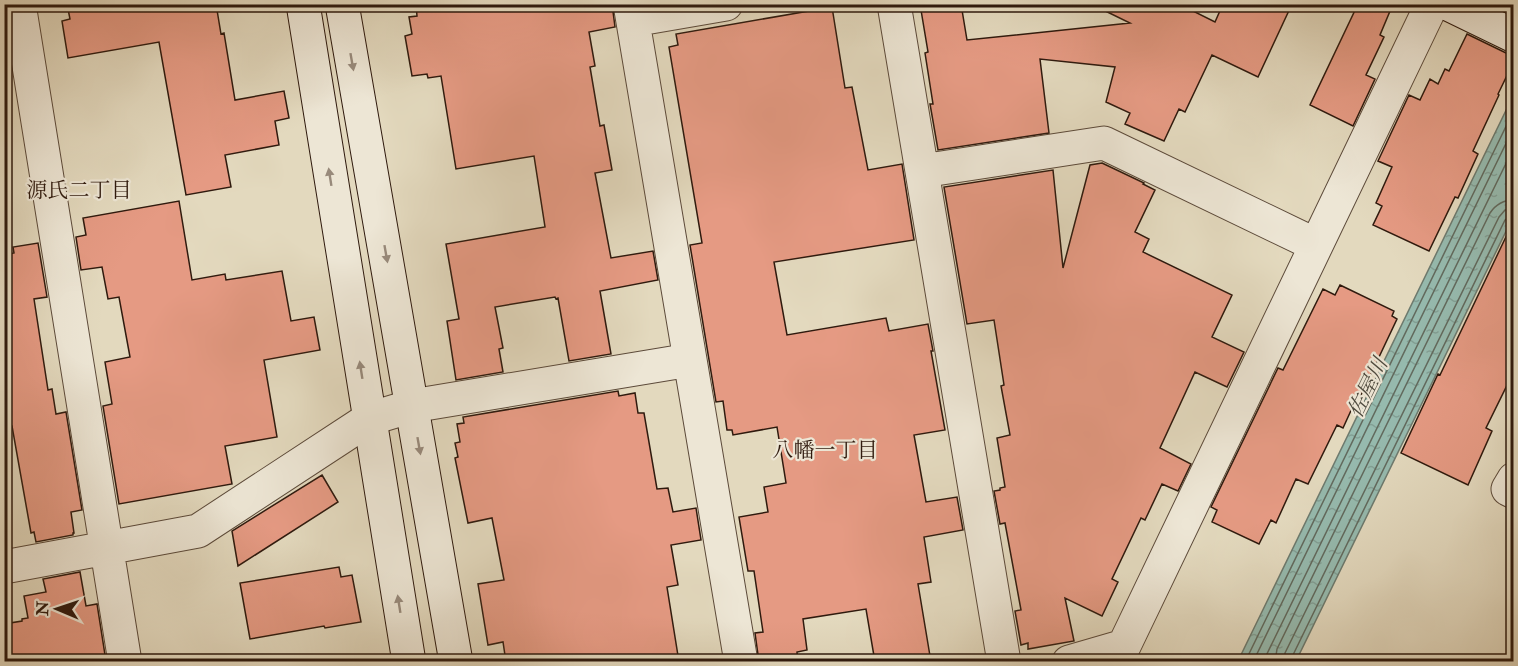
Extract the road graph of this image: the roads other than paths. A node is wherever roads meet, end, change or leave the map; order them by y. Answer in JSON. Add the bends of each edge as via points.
{"nodes":[{"id":1,"x":19,"y":4,"type":"edge"},
{"id":2,"x":303,"y":4,"type":"edge"},
{"id":3,"x":342,"y":4,"type":"edge"},
{"id":4,"x":726,"y":4,"type":"edge"},
{"id":5,"x":894,"y":4,"type":"edge"},
{"id":6,"x":1432,"y":4,"type":"edge"},
{"id":7,"x":1448,"y":4,"type":"edge"},
{"id":8,"x":632,"y":12,"type":"edge"},
{"id":9,"x":1514,"y":36,"type":"edge"},
{"id":10,"x":922,"y":171,"type":"junction"},
{"id":11,"x":1316,"y":245,"type":"junction"},
{"id":12,"x":690,"y":360,"type":"junction"},
{"id":13,"x":412,"y":405,"type":"junction"},
{"id":14,"x":369,"y":419,"type":"junction"},
{"id":15,"x":1514,"y":479,"type":"edge"},
{"id":16,"x":1514,"y":492,"type":"edge"},
{"id":17,"x":106,"y":549,"type":"junction"},
{"id":18,"x":4,"y":567,"type":"edge"},
{"id":19,"x":125,"y":662,"type":"edge"},
{"id":20,"x":409,"y":662,"type":"edge"},
{"id":21,"x":456,"y":662,"type":"edge"},
{"id":22,"x":741,"y":662,"type":"edge"},
{"id":23,"x":1004,"y":662,"type":"edge"},
{"id":24,"x":1069,"y":662,"type":"edge"}],
"edges":[{"from":1,"to":17,"type":"street"},
{"from":14,"to":2,"type":"street","one_way":true},
{"from":3,"to":13,"type":"street","one_way":true},
{"from":4,"to":8,"type":"street"},
{"from":5,"to":10,"type":"street"},
{"from":6,"to":11,"type":"street"},
{"from":7,"to":9,"type":"street"},
{"from":8,"to":12,"type":"street"},
{"from":10,"to":11,"type":"street","via":[[1104,143]]},
{"from":10,"to":23,"type":"street"},
{"from":11,"to":24,"type":"street","via":[[1124,646]]},
{"from":12,"to":13,"type":"street"},
{"from":12,"to":22,"type":"street"},
{"from":13,"to":14,"type":"street"},
{"from":13,"to":21,"type":"street","one_way":true},
{"from":14,"to":17,"type":"street","via":[[198,531]]},
{"from":20,"to":14,"type":"street","one_way":true},
{"from":15,"to":16,"type":"street","via":[[1508,489]]},
{"from":17,"to":18,"type":"street"},
{"from":17,"to":19,"type":"street"}]}
